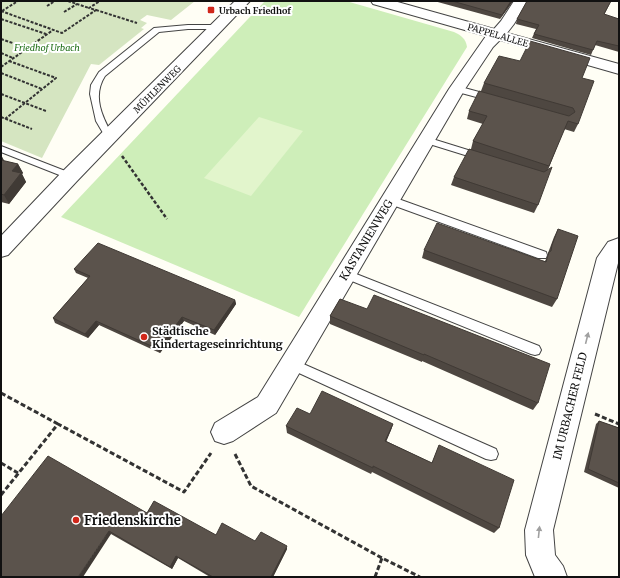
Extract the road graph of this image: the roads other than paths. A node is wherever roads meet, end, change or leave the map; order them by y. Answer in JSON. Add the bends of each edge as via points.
{"nodes":[{"id":1,"x":243,"y":1,"type":"edge"},
{"id":2,"x":378,"y":1,"type":"edge"},
{"id":3,"x":521,"y":1,"type":"edge"},
{"id":4,"x":218,"y":27,"type":"junction"},
{"id":5,"x":496,"y":35,"type":"junction"},
{"id":6,"x":619,"y":70,"type":"edge"},
{"id":7,"x":457,"y":88,"type":"junction"},
{"id":8,"x":501,"y":101,"type":"edge"},
{"id":9,"x":109,"y":136,"type":"junction"},
{"id":10,"x":426,"y":140,"type":"junction"},
{"id":11,"x":1,"y":149,"type":"edge"},
{"id":12,"x":491,"y":160,"type":"edge"},
{"id":13,"x":70,"y":176,"type":"junction"},
{"id":14,"x":390,"y":200,"type":"junction"},
{"id":15,"x":619,"y":246,"type":"edge"},
{"id":16,"x":1,"y":248,"type":"edge"},
{"id":17,"x":542,"y":255,"type":"dead end"},
{"id":18,"x":346,"y":274,"type":"junction"},
{"id":19,"x":535,"y":350,"type":"dead end"},
{"id":20,"x":292,"y":364,"type":"junction"},
{"id":21,"x":224,"y":432,"type":"road end"},
{"id":22,"x":491,"y":454,"type":"dead end"},
{"id":23,"x":549,"y":573,"type":"edge"}],
"edges":[{"from":1,"to":4,"type":"street","name":"MÜHLENWEG"},
{"from":2,"to":5,"type":"street","name":"PAPPELALLEE"},
{"from":3,"to":5,"type":"street","name":"KASTANIENWEG","via":[[507,24]]},
{"from":4,"to":9,"type":"street","name":"MÜHLENWEG"},
{"from":4,"to":9,"type":"lane","via":[[157,30],[102,74],[95,85],[94,94],[100,121]]},
{"from":5,"to":6,"type":"street","name":"PAPPELALLEE"},
{"from":5,"to":7,"type":"street","name":"KASTANIENWEG"},
{"from":7,"to":8,"type":"lane"},
{"from":7,"to":10,"type":"street","name":"KASTANIENWEG"},
{"from":9,"to":13,"type":"street","name":"MÜHLENWEG"},
{"from":10,"to":12,"type":"lane"},
{"from":10,"to":14,"type":"street","name":"KASTANIENWEG"},
{"from":11,"to":13,"type":"lane"},
{"from":13,"to":16,"type":"street","name":"MÜHLENWEG"},
{"from":14,"to":17,"type":"lane"},
{"from":14,"to":18,"type":"street","name":"KASTANIENWEG"},
{"from":23,"to":15,"type":"street","name":"IM URBACHER FELD","one_way":true,"via":[[538,552],[539,530],[605,268],[608,258]]},
{"from":18,"to":19,"type":"lane"},
{"from":18,"to":20,"type":"street","name":"KASTANIENWEG"},
{"from":20,"to":21,"type":"street","name":"KASTANIENWEG","via":[[267,405]]},
{"from":20,"to":22,"type":"lane"}]}
